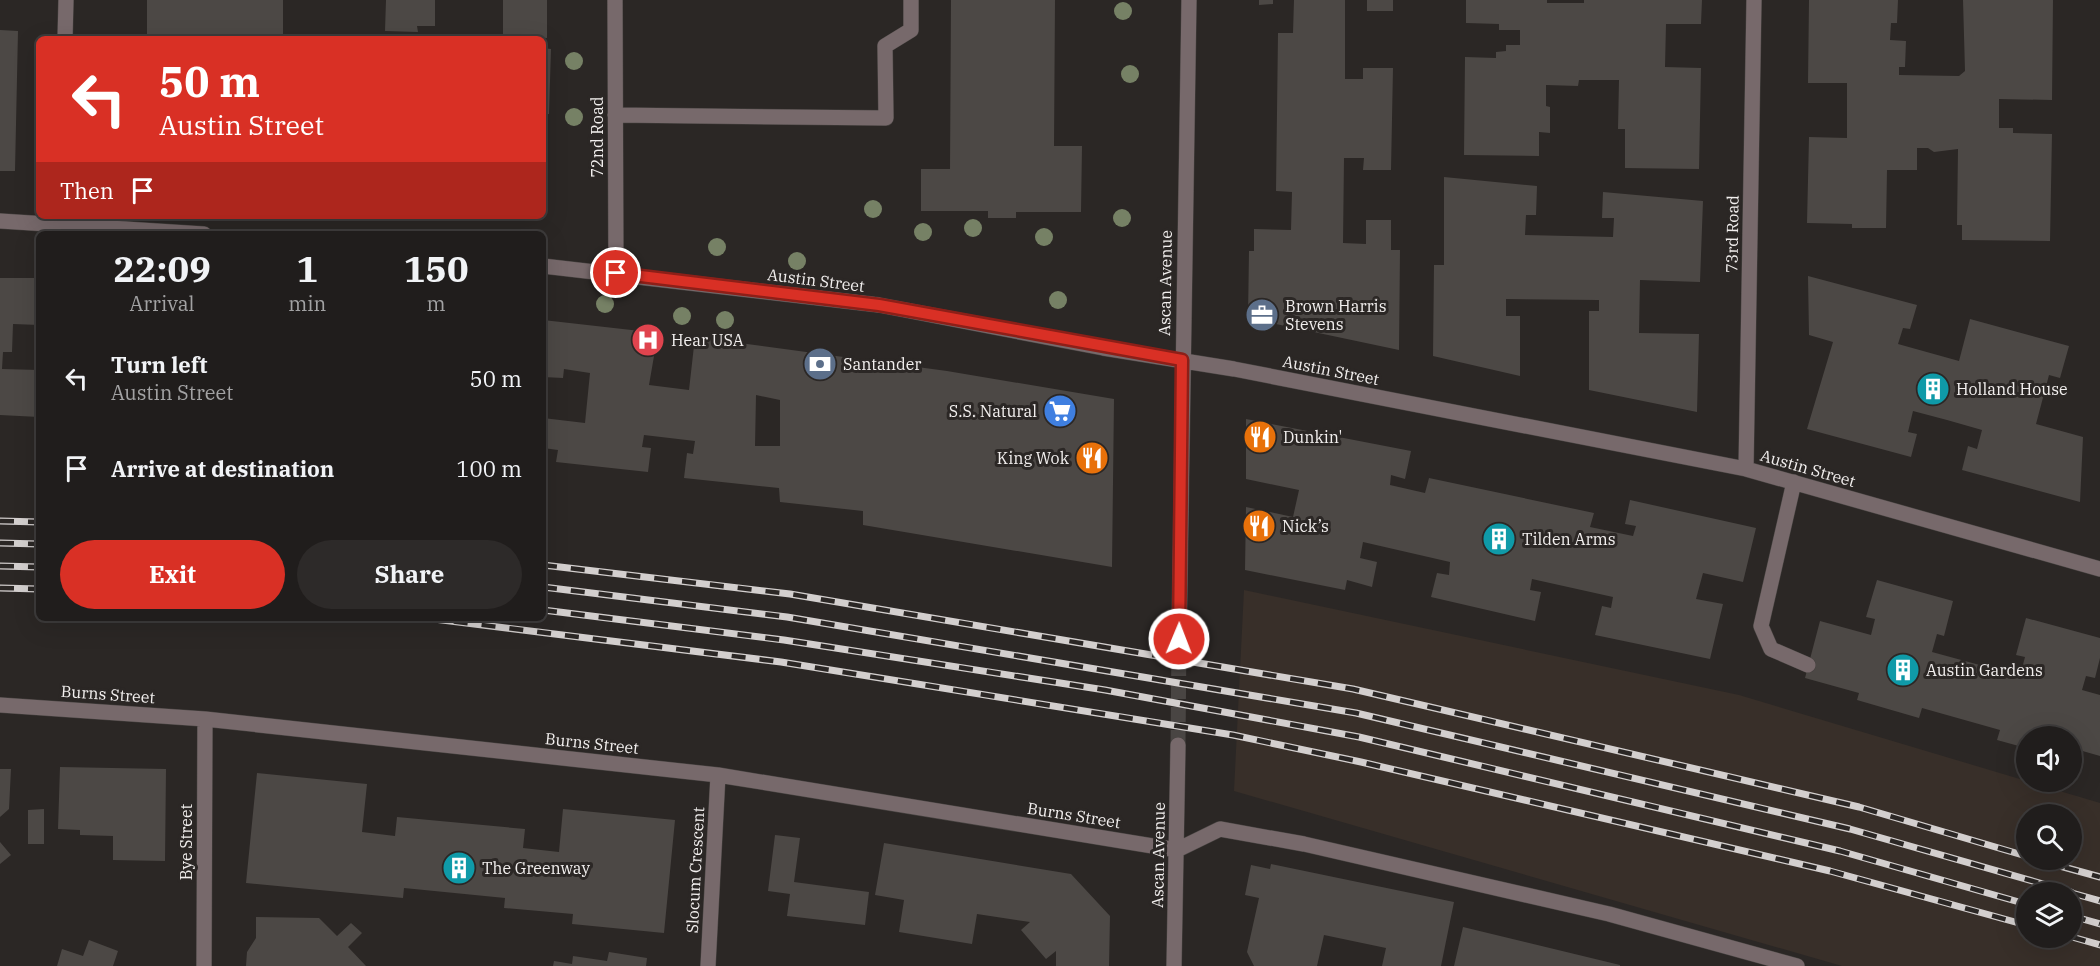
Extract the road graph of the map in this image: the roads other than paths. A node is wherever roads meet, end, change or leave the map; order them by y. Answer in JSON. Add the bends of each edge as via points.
{"nodes":[{"id":1,"x":66,"y":0,"type":"edge"},
{"id":2,"x":615,"y":0,"type":"edge"},
{"id":3,"x":911,"y":0,"type":"edge"},
{"id":4,"x":1189,"y":0,"type":"edge"},
{"id":5,"x":1754,"y":0,"type":"edge"},
{"id":6,"x":66,"y":36,"type":"edge"},
{"id":7,"x":615,"y":115,"type":"junction"},
{"id":8,"x":63,"y":220,"type":"edge"},
{"id":9,"x":0,"y":221,"type":"edge"},
{"id":10,"x":174,"y":231,"type":"edge"},
{"id":11,"x":546,"y":266,"type":"edge"},
{"id":12,"x":616,"y":273,"type":"junction"},
{"id":13,"x":1182,"y":360,"type":"junction"},
{"id":14,"x":1746,"y":469,"type":"junction"},
{"id":15,"x":1794,"y":482,"type":"junction"},
{"id":16,"x":2100,"y":569,"type":"edge"},
{"id":17,"x":1179,"y":639,"type":"tunnel mouth"},
{"id":18,"x":1808,"y":664,"type":"dead end"},
{"id":19,"x":0,"y":705,"type":"edge"},
{"id":20,"x":205,"y":719,"type":"junction"},
{"id":21,"x":1178,"y":745,"type":"tunnel mouth"},
{"id":22,"x":718,"y":775,"type":"junction"},
{"id":23,"x":1177,"y":850,"type":"junction"},
{"id":24,"x":204,"y":966,"type":"edge"},
{"id":25,"x":708,"y":966,"type":"edge"},
{"id":26,"x":1174,"y":966,"type":"edge"},
{"id":27,"x":1797,"y":966,"type":"edge"}],
"edges":[{"from":1,"to":6,"type":"street"},
{"from":2,"to":7,"type":"street","name":"72nd Road"},
{"from":3,"to":7,"type":"street","via":[[911,30],[885,46],[886,118]]},
{"from":4,"to":13,"type":"street","name":"Ascan Avenue"},
{"from":5,"to":14,"type":"street","name":"73rd Road"},
{"from":7,"to":12,"type":"street","name":"72nd Road"},
{"from":8,"to":9,"type":"street"},
{"from":8,"to":10,"type":"street"},
{"from":11,"to":12,"type":"street","name":"Austin Street"},
{"from":12,"to":13,"type":"street","name":"Austin Street","via":[[879,305]]},
{"from":13,"to":14,"type":"street","name":"Austin Street"},
{"from":13,"to":17,"type":"street","name":"Ascan Avenue"},
{"from":14,"to":15,"type":"street","name":"Austin Street"},
{"from":15,"to":16,"type":"street","name":"Austin Street"},
{"from":15,"to":18,"type":"street","via":[[1761,627],[1771,649]]},
{"from":19,"to":20,"type":"street","name":"Burns Street"},
{"from":20,"to":22,"type":"street","name":"Burns Street"},
{"from":20,"to":24,"type":"street","name":"Bye Street"},
{"from":21,"to":23,"type":"street","name":"Ascan Avenue"},
{"from":22,"to":23,"type":"street","name":"Burns Street"},
{"from":22,"to":25,"type":"street","name":"Slocum Crescent"},
{"from":23,"to":26,"type":"street","name":"Ascan Avenue"},
{"from":23,"to":27,"type":"street","via":[[1220,829],[1304,844],[1609,915]]}]}
